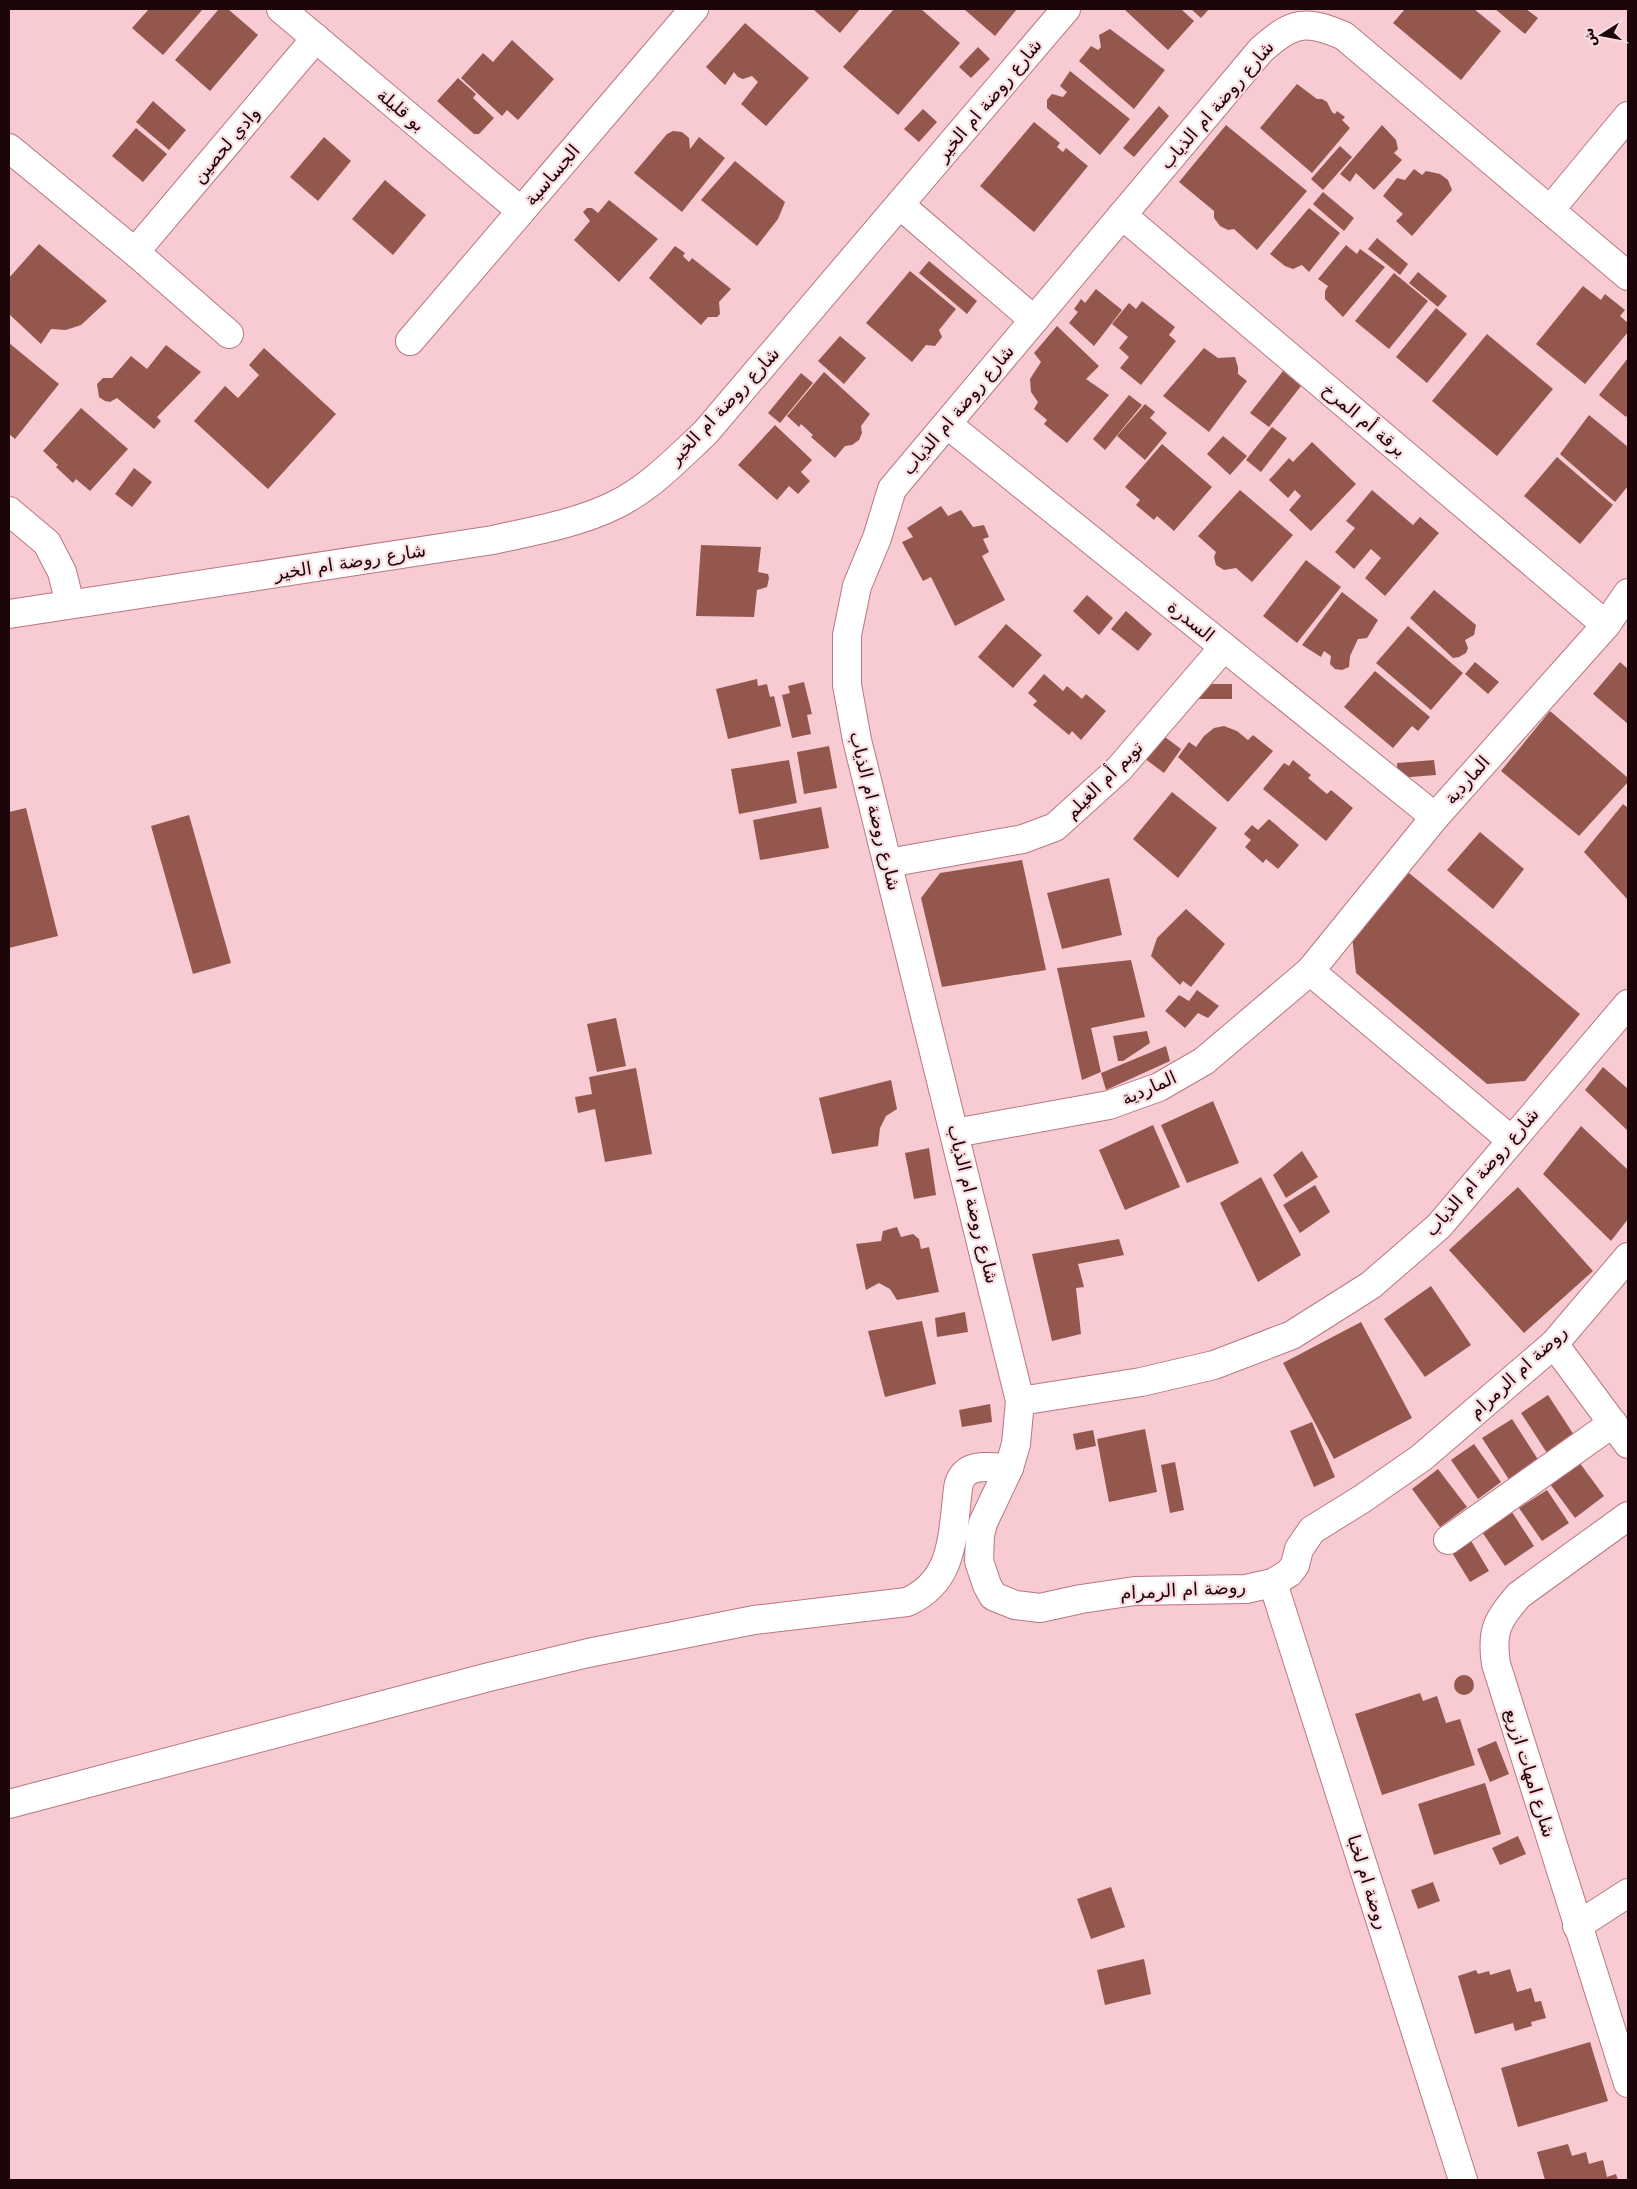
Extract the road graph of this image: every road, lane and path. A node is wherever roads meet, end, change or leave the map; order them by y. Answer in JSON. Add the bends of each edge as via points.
{"nodes":[{"id":1,"x":281,"y":9,"type":"edge"},
{"id":2,"x":694,"y":9,"type":"edge"},
{"id":3,"x":1066,"y":9,"type":"edge"},
{"id":4,"x":316,"y":38,"type":"junction"},
{"id":5,"x":1628,"y":116,"type":"edge"},
{"id":6,"x":9,"y":148,"type":"edge"},
{"id":7,"x":900,"y":205,"type":"junction"},
{"id":8,"x":1550,"y":210,"type":"junction"},
{"id":9,"x":521,"y":211,"type":"junction"},
{"id":10,"x":1122,"y":215,"type":"junction"},
{"id":11,"x":135,"y":252,"type":"junction"},
{"id":12,"x":1628,"y":276,"type":"edge"},
{"id":13,"x":1034,"y":320,"type":"junction"},
{"id":14,"x":229,"y":334,"type":"dead end"},
{"id":15,"x":410,"y":341,"type":"dead end"},
{"id":16,"x":947,"y":424,"type":"junction"},
{"id":17,"x":9,"y":511,"type":"edge"},
{"id":18,"x":1628,"y":593,"type":"edge"},
{"id":19,"x":70,"y":604,"type":"junction"},
{"id":20,"x":9,"y":614,"type":"edge"},
{"id":21,"x":1606,"y":624,"type":"junction"},
{"id":22,"x":1224,"y":647,"type":"junction"},
{"id":23,"x":1435,"y":816,"type":"junction"},
{"id":24,"x":888,"y":862,"type":"junction"},
{"id":25,"x":1310,"y":971,"type":"junction"},
{"id":26,"x":1628,"y":1004,"type":"edge"},
{"id":27,"x":955,"y":1133,"type":"junction"},
{"id":28,"x":1511,"y":1140,"type":"junction"},
{"id":29,"x":1628,"y":1257,"type":"edge"},
{"id":30,"x":1554,"y":1344,"type":"junction"},
{"id":31,"x":1020,"y":1401,"type":"junction"},
{"id":32,"x":1620,"y":1434,"type":"edge"},
{"id":33,"x":1009,"y":1468,"type":"junction"},
{"id":34,"x":1628,"y":1516,"type":"edge"},
{"id":35,"x":1448,"y":1540,"type":"dead end"},
{"id":36,"x":1273,"y":1583,"type":"junction"},
{"id":37,"x":9,"y":1805,"type":"edge"},
{"id":38,"x":1628,"y":1893,"type":"edge"},
{"id":39,"x":1577,"y":1926,"type":"junction"},
{"id":40,"x":1628,"y":2083,"type":"edge"},
{"id":41,"x":1463,"y":2180,"type":"edge"}],
"edges":[{"from":1,"to":4,"type":"street","name":"بو قليلة"},
{"from":2,"to":9,"type":"street","name":"الجساسية"},
{"from":3,"to":7,"type":"street","name":"شارع روضة ام الخير"},
{"from":4,"to":9,"type":"street","name":"بو قليلة"},
{"from":4,"to":11,"type":"street","name":"وادي لحصين"},
{"from":5,"to":8,"type":"street"},
{"from":6,"to":11,"type":"street"},
{"from":7,"to":13,"type":"street"},
{"from":7,"to":19,"type":"street","name":"شارع روضة ام الخير","via":[[705,433],[659,476],[615,505],[556,526],[493,540]]},
{"from":8,"to":10,"type":"street","name":"شارع روضة ام الذياب","via":[[1344,36],[1302,24],[1280,33],[1261,50]]},
{"from":8,"to":12,"type":"street","name":"شارع روضة ام الذياب"},
{"from":9,"to":15,"type":"street","name":"الجساسية"},
{"from":10,"to":13,"type":"street","name":"شارع روضة ام الذياب"},
{"from":10,"to":21,"type":"street","name":"برقة أم المرخ"},
{"from":11,"to":14,"type":"street"},
{"from":13,"to":16,"type":"street","name":"شارع روضة ام الذياب"},
{"from":16,"to":22,"type":"street","name":"السدرة"},
{"from":16,"to":24,"type":"street","name":"شارع روضة ام الذياب","via":[[892,489],[877,538],[857,586],[848,634],[848,685],[857,740]]},
{"from":17,"to":19,"type":"street","via":[[47,543],[62,572]]},
{"from":18,"to":21,"type":"street","name":"الماردية"},
{"from":19,"to":20,"type":"street","name":"شارع روضة ام الخير"},
{"from":21,"to":23,"type":"street","name":"الماردية"},
{"from":22,"to":23,"type":"street","name":"السدرة"},
{"from":22,"to":24,"type":"street","name":"تويم أم الغيلم","via":[[1119,769],[1055,827],[1023,839]]},
{"from":23,"to":25,"type":"street","name":"الماردية"},
{"from":24,"to":27,"type":"street","name":"شارع روضة ام الذياب"},
{"from":25,"to":27,"type":"street","name":"الماردية","via":[[1204,1061],[1159,1087],[1109,1105]]},
{"from":25,"to":28,"type":"street"},
{"from":26,"to":28,"type":"street","name":"شارع روضة ام الذياب"},
{"from":27,"to":31,"type":"street","name":"شارع روضة ام الذياب"},
{"from":28,"to":31,"type":"street","name":"شارع روضة ام الذياب","via":[[1439,1226],[1371,1285],[1292,1335],[1205,1367],[1141,1382]]},
{"from":29,"to":30,"type":"street","name":"روضة ام الرمرام"},
{"from":30,"to":32,"type":"street"},
{"from":30,"to":36,"type":"street","name":"روضة ام الرمرام","via":[[1421,1458],[1312,1530],[1299,1549],[1295,1565]]},
{"from":31,"to":33,"type":"street","name":"روضة ام الرمرام","via":[[1016,1444]]},
{"from":32,"to":35,"type":"street"},
{"from":33,"to":36,"type":"street","name":"روضة ام الرمرام","via":[[983,1523],[978,1548],[987,1585],[994,1596],[1004,1602],[1040,1608],[1135,1591],[1246,1589]]},
{"from":33,"to":37,"type":"street","via":[[975,1468],[963,1475],[958,1488],[947,1563],[933,1584],[907,1602],[754,1620],[588,1653]]},
{"from":34,"to":39,"type":"street","name":"شارع امهات ازريع","via":[[1519,1595],[1496,1625],[1493,1644],[1496,1664]]},
{"from":36,"to":41,"type":"street","name":"روضة ام لخبا"},
{"from":38,"to":39,"type":"street"},
{"from":39,"to":40,"type":"street","name":"شارع امهات ازريع"}]}
